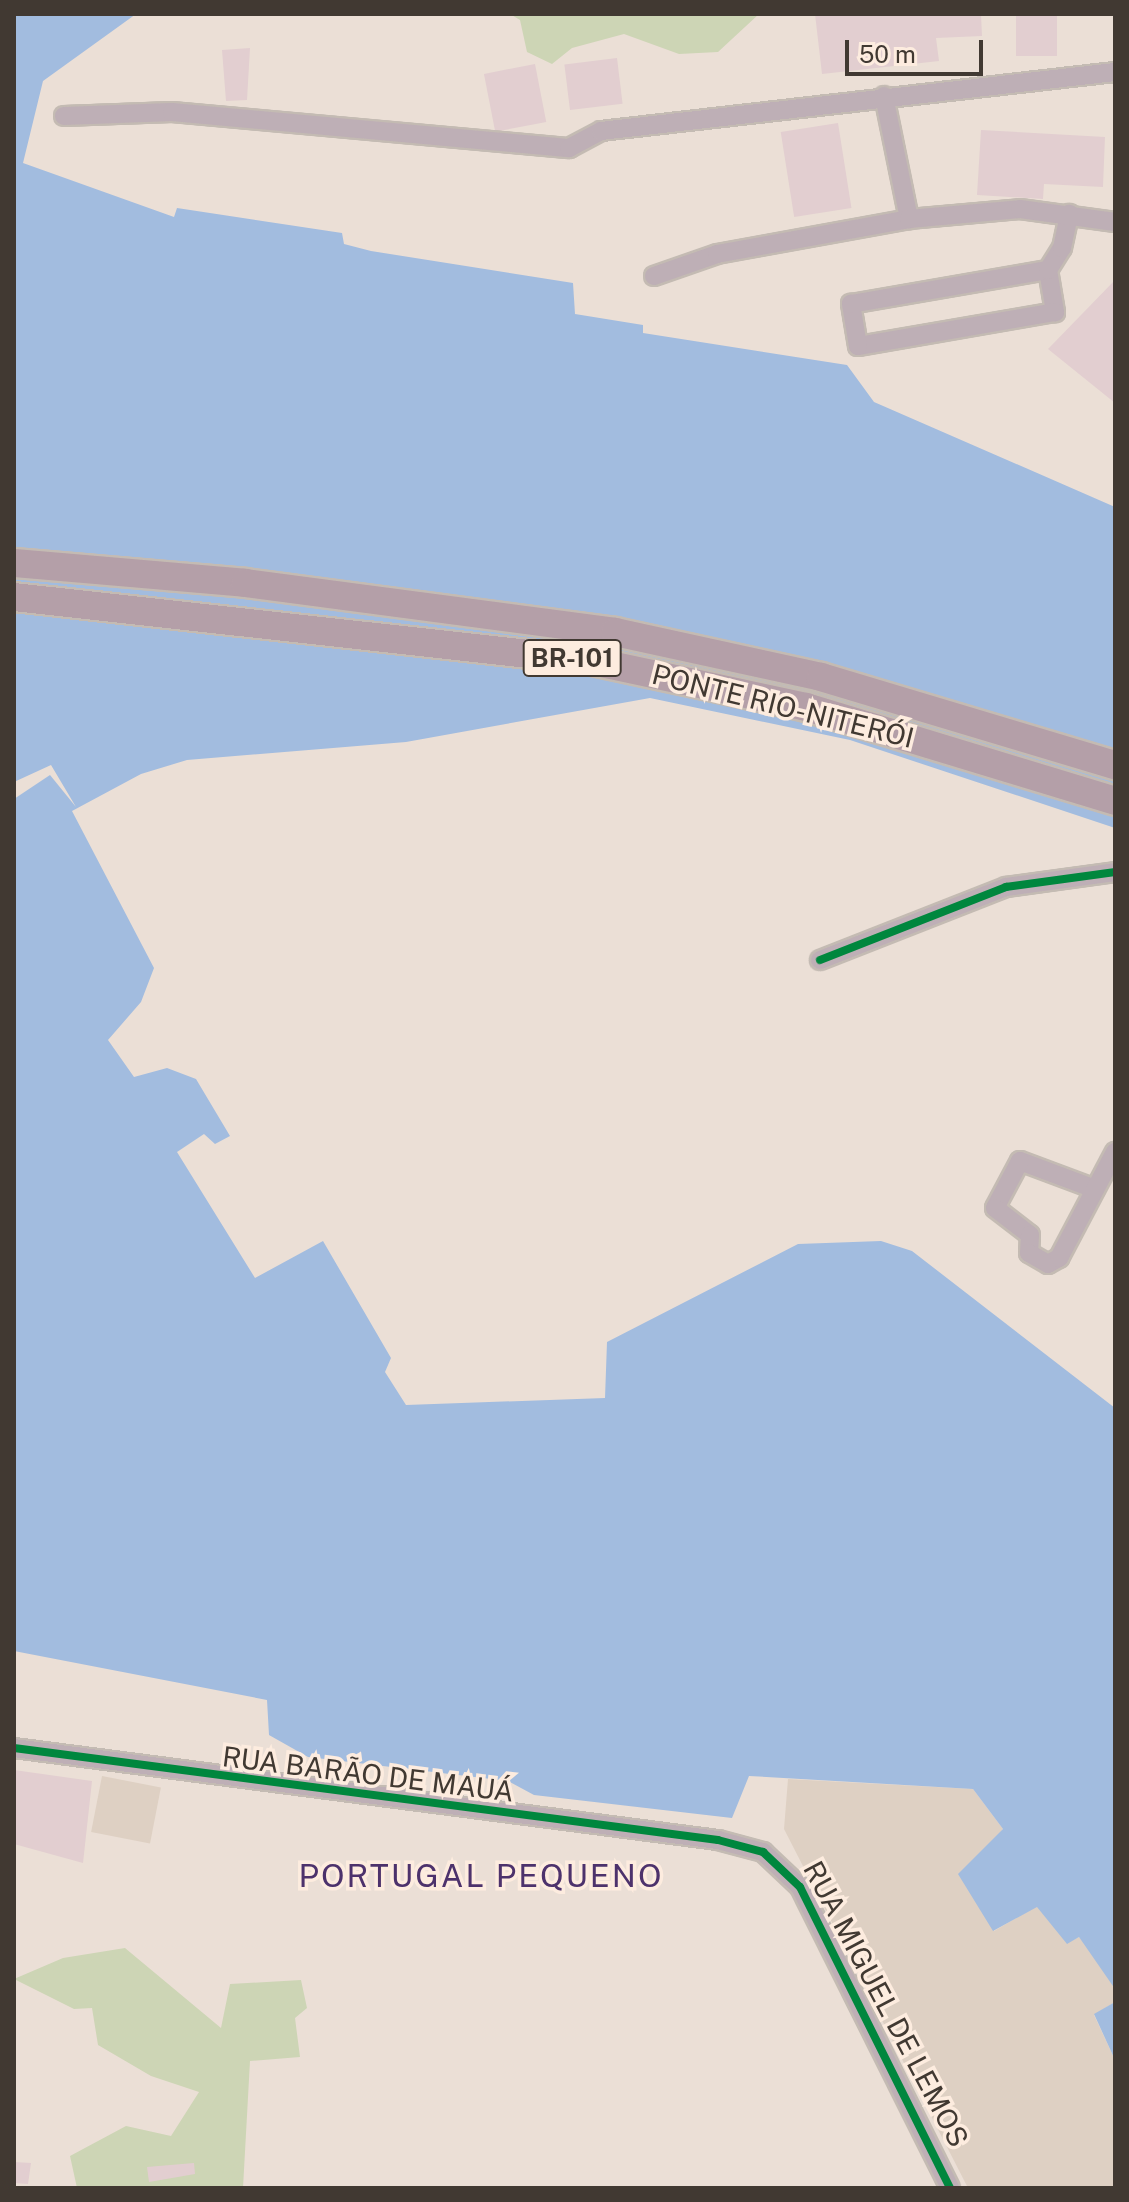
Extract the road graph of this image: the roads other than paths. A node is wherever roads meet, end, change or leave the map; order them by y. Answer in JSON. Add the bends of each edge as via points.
{"nodes":[{"id":1,"x":1115,"y":72,"type":"edge"},
{"id":2,"x":884,"y":96,"type":"junction"},
{"id":3,"x":64,"y":116,"type":"dead end"},
{"id":4,"x":1069,"y":214,"type":"junction"},
{"id":5,"x":909,"y":219,"type":"junction"},
{"id":6,"x":1115,"y":222,"type":"edge"},
{"id":7,"x":1048,"y":270,"type":"junction"},
{"id":8,"x":654,"y":276,"type":"dead end"},
{"id":9,"x":14,"y":563,"type":"edge"},
{"id":10,"x":14,"y":597,"type":"edge"},
{"id":11,"x":1115,"y":765,"type":"edge"},
{"id":12,"x":1115,"y":801,"type":"edge"},
{"id":13,"x":1115,"y":872,"type":"edge"},
{"id":14,"x":820,"y":960,"type":"dead end"},
{"id":15,"x":1115,"y":1152,"type":"edge"},
{"id":16,"x":1095,"y":1189,"type":"junction"},
{"id":17,"x":14,"y":1748,"type":"edge"},
{"id":18,"x":718,"y":1840,"type":"joint"},
{"id":19,"x":950,"y":2188,"type":"edge"}],
"edges":[{"from":1,"to":2,"type":"street"},
{"from":2,"to":3,"type":"street","via":[[601,131],[554,149],[172,112]]},
{"from":2,"to":5,"type":"street"},
{"from":4,"to":5,"type":"street","via":[[1020,209]]},
{"from":4,"to":6,"type":"street"},
{"from":4,"to":7,"type":"street","via":[[1062,248]]},
{"from":5,"to":8,"type":"street","via":[[732,250]]},
{"from":7,"to":7,"type":"street","via":[[851,304],[858,346],[1055,312]]},
{"from":9,"to":11,"type":"highway","name":"PONTE RIO-NITERÓI","number":"BR-101","via":[[245,583],[615,632],[821,677]]},
{"from":10,"to":12,"type":"highway","name":"PONTE RIO-NITERÓI","number":"BR-101","via":[[592,661],[806,707]]},
{"from":13,"to":14,"type":"street","via":[[1006,887]]},
{"from":15,"to":16,"type":"street"},
{"from":16,"to":16,"type":"street","via":[[1059,1258],[1048,1264],[1036,1261],[1030,1235],[995,1208],[1020,1161]]},
{"from":17,"to":18,"type":"street","name":"RUA BARÃO DE MAUÁ"},
{"from":18,"to":19,"type":"street","name":"RUA MIGUEL DE LEMOS","via":[[776,1859],[800,1887]]}]}
